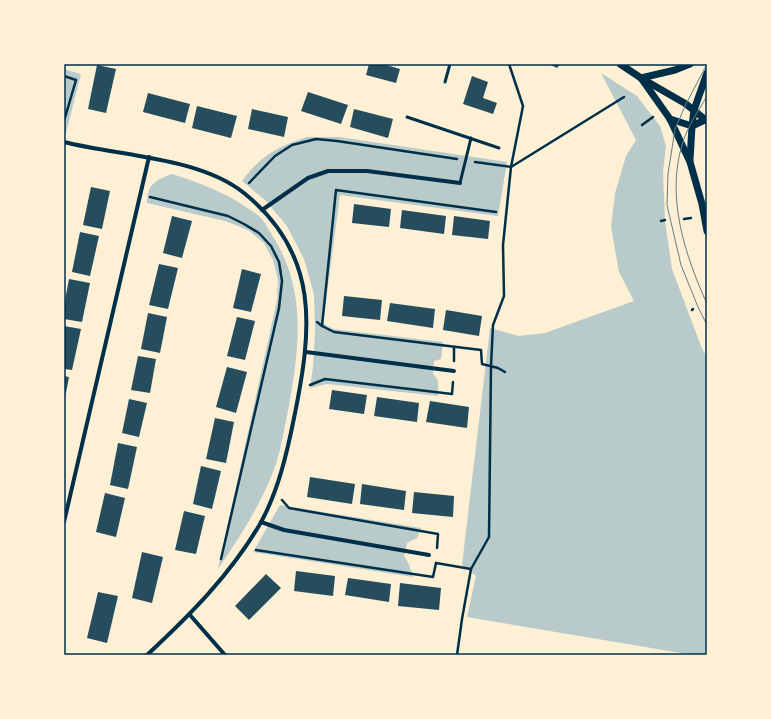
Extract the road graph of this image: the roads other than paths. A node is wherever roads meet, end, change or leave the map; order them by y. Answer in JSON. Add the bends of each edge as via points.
{"nodes":[{"id":1,"x":450,"y":64,"type":"edge"},
{"id":2,"x":620,"y":64,"type":"edge"},
{"id":3,"x":690,"y":64,"type":"edge"},
{"id":4,"x":707,"y":73,"type":"edge"},
{"id":5,"x":641,"y":78,"type":"junction"},
{"id":6,"x":445,"y":82,"type":"dead end"},
{"id":7,"x":694,"y":110,"type":"junction"},
{"id":8,"x":407,"y":117,"type":"dead end"},
{"id":9,"x":670,"y":119,"type":"junction"},
{"id":10,"x":707,"y":120,"type":"edge"},
{"id":11,"x":692,"y":126,"type":"junction"},
{"id":12,"x":472,"y":138,"type":"junction"},
{"id":13,"x":64,"y":142,"type":"edge"},
{"id":14,"x":499,"y":148,"type":"dead end"},
{"id":15,"x":149,"y":158,"type":"junction"},
{"id":16,"x":690,"y":162,"type":"junction"},
{"id":17,"x":460,"y":183,"type":"joint"},
{"id":18,"x":262,"y":210,"type":"junction"},
{"id":19,"x":707,"y":231,"type":"edge"},
{"id":20,"x":306,"y":352,"type":"junction"},
{"id":21,"x":454,"y":371,"type":"road end"},
{"id":22,"x":64,"y":522,"type":"edge"},
{"id":23,"x":261,"y":522,"type":"junction"},
{"id":24,"x":429,"y":555,"type":"road end"},
{"id":25,"x":190,"y":615,"type":"junction"},
{"id":26,"x":147,"y":655,"type":"edge"},
{"id":27,"x":225,"y":655,"type":"edge"}],
"edges":[{"from":1,"to":6,"type":"lane"},
{"from":2,"to":5,"type":"street"},
{"from":3,"to":5,"type":"street"},
{"from":4,"to":7,"type":"street"},
{"from":5,"to":7,"type":"street"},
{"from":5,"to":9,"type":"street"},
{"from":7,"to":10,"type":"street"},
{"from":7,"to":11,"type":"street"},
{"from":8,"to":12,"type":"lane"},
{"from":9,"to":11,"type":"street"},
{"from":9,"to":16,"type":"street"},
{"from":10,"to":11,"type":"street"},
{"from":11,"to":16,"type":"street"},
{"from":12,"to":14,"type":"lane"},
{"from":12,"to":17,"type":"lane"},
{"from":13,"to":15,"type":"street"},
{"from":15,"to":18,"type":"street","via":[[215,176],[242,192]]},
{"from":15,"to":22,"type":"street"},
{"from":16,"to":19,"type":"street"},
{"from":17,"to":18,"type":"street","via":[[367,171],[328,171],[308,178]]},
{"from":18,"to":20,"type":"street","via":[[288,242],[299,268],[305,295]]},
{"from":20,"to":21,"type":"street"},
{"from":20,"to":23,"type":"street","via":[[286,457]]},
{"from":23,"to":24,"type":"street","via":[[284,530]]},
{"from":23,"to":25,"type":"street","via":[[222,579]]},
{"from":25,"to":26,"type":"street"},
{"from":25,"to":27,"type":"street"}]}
